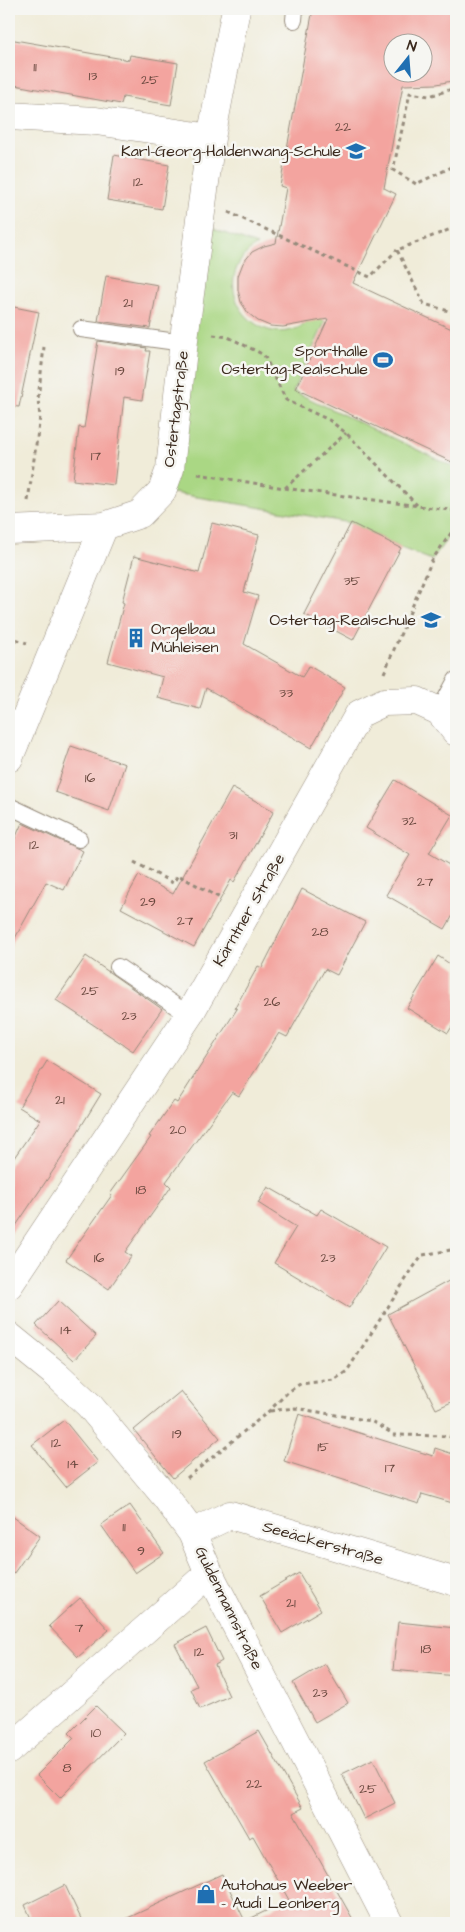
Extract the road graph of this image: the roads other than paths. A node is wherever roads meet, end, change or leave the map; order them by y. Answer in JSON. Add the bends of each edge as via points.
{"nodes":[{"id":1,"x":236,"y":9,"type":"edge"},
{"id":2,"x":9,"y":116,"type":"edge"},
{"id":3,"x":211,"y":138,"type":"junction"},
{"id":4,"x":81,"y":329,"type":"dead end"},
{"id":5,"x":184,"y":337,"type":"junction"},
{"id":6,"x":104,"y":526,"type":"junction"},
{"id":7,"x":16,"y":530,"type":"edge"},
{"id":8,"x":456,"y":680,"type":"edge"},
{"id":9,"x":439,"y":711,"type":"junction"},
{"id":10,"x":456,"y":732,"type":"edge"},
{"id":11,"x":9,"y":758,"type":"edge"},
{"id":12,"x":9,"y":806,"type":"edge"},
{"id":13,"x":79,"y":839,"type":"dead end"},
{"id":14,"x":118,"y":967,"type":"dead end"},
{"id":15,"x":189,"y":1015,"type":"junction"},
{"id":16,"x":9,"y":1285,"type":"edge"},
{"id":17,"x":9,"y":1336,"type":"edge"},
{"id":18,"x":192,"y":1533,"type":"junction"},
{"id":19,"x":209,"y":1572,"type":"junction"},
{"id":20,"x":456,"y":1582,"type":"edge"},
{"id":21,"x":9,"y":1750,"type":"edge"},
{"id":22,"x":388,"y":1923,"type":"edge"}],
"edges":[{"from":1,"to":3,"type":"street","name":"Ostertagstraße"},
{"from":2,"to":3,"type":"street","via":[[96,121]]},
{"from":3,"to":5,"type":"street","name":"Ostertagstraße"},
{"from":4,"to":5,"type":"lane"},
{"from":5,"to":6,"type":"street","name":"Ostertagstraße","via":[[170,469],[162,491],[140,514]]},
{"from":6,"to":7,"type":"street","name":"Ostertagstraße"},
{"from":6,"to":11,"type":"street"},
{"from":8,"to":9,"type":"lane"},
{"from":9,"to":10,"type":"street"},
{"from":9,"to":15,"type":"street","name":"Kärntner Straße","via":[[417,701],[384,702],[360,714]]},
{"from":12,"to":13,"type":"lane"},
{"from":14,"to":15,"type":"lane"},
{"from":15,"to":16,"type":"street","name":"Kärntner Straße"},
{"from":17,"to":18,"type":"street","name":"Guldenmannstraße","via":[[90,1405]]},
{"from":18,"to":19,"type":"street","name":"Guldenmannstraße"},
{"from":18,"to":20,"type":"street","name":"Seeäckerstraße","via":[[230,1515]]},
{"from":19,"to":21,"type":"street"},
{"from":19,"to":22,"type":"street","name":"Guldenmannstraße"}]}
